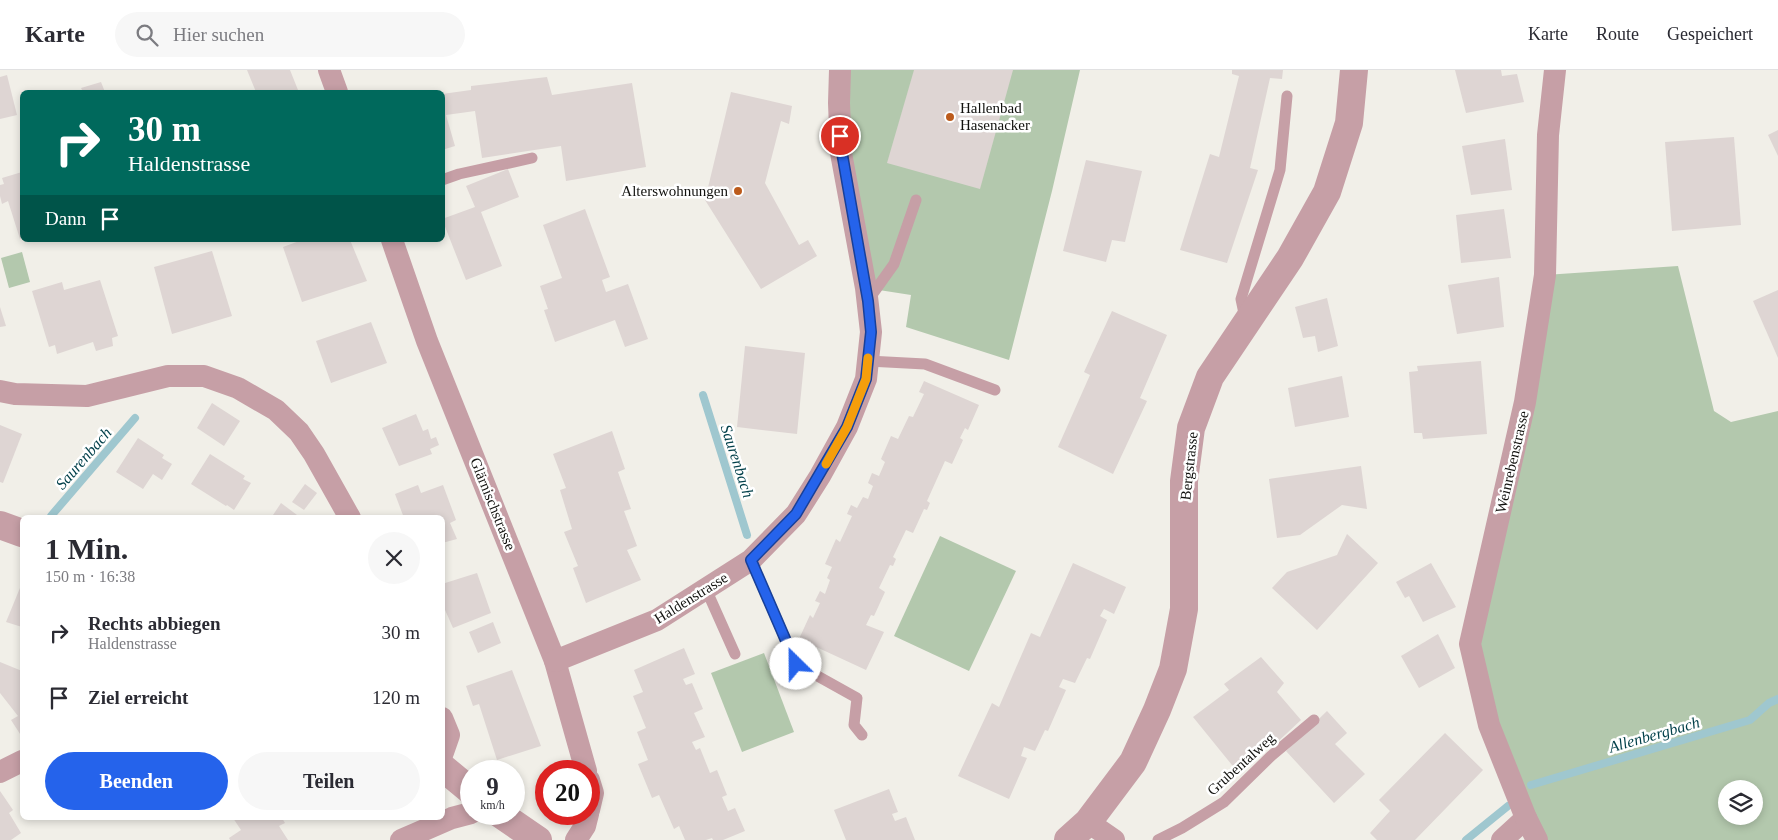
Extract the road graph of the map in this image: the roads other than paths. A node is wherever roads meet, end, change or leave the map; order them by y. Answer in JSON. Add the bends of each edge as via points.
{"nodes":[{"id":1,"x":329,"y":70,"type":"edge"},
{"id":2,"x":840,"y":70,"type":"edge"},
{"id":3,"x":1354,"y":70,"type":"edge"},
{"id":4,"x":1555,"y":70,"type":"edge"},
{"id":5,"x":336,"y":90,"type":"edge"},
{"id":6,"x":1287,"y":96,"type":"dead end"},
{"id":7,"x":532,"y":158,"type":"dead end"},
{"id":8,"x":445,"y":179,"type":"edge"},
{"id":9,"x":916,"y":200,"type":"dead end"},
{"id":10,"x":393,"y":242,"type":"edge"},
{"id":11,"x":868,"y":301,"type":"junction"},
{"id":12,"x":1247,"y":323,"type":"junction"},
{"id":13,"x":868,"y":361,"type":"junction"},
{"id":14,"x":995,"y":390,"type":"dead end"},
{"id":15,"x":0,"y":391,"type":"edge"},
{"id":16,"x":348,"y":515,"type":"edge"},
{"id":17,"x":0,"y":525,"type":"edge"},
{"id":18,"x":20,"y":532,"type":"edge"},
{"id":19,"x":751,"y":560,"type":"junction"},
{"id":20,"x":706,"y":589,"type":"junction"},
{"id":21,"x":735,"y":654,"type":"dead end"},
{"id":22,"x":555,"y":661,"type":"junction"},
{"id":23,"x":1314,"y":720,"type":"dead end"},
{"id":24,"x":445,"y":725,"type":"edge"},
{"id":25,"x":862,"y":735,"type":"dead end"},
{"id":26,"x":445,"y":746,"type":"edge"},
{"id":27,"x":583,"y":760,"type":"edge"},
{"id":28,"x":20,"y":762,"type":"edge"},
{"id":29,"x":445,"y":769,"type":"edge"},
{"id":30,"x":0,"y":772,"type":"edge"},
{"id":31,"x":460,"y":782,"type":"edge"},
{"id":32,"x":460,"y":816,"type":"edge"},
{"id":33,"x":1526,"y":818,"type":"junction"},
{"id":34,"x":1088,"y":822,"type":"junction"},
{"id":35,"x":516,"y":825,"type":"edge"},
{"id":36,"x":584,"y":825,"type":"edge"},
{"id":37,"x":401,"y":840,"type":"edge"},
{"id":38,"x":538,"y":840,"type":"edge"},
{"id":39,"x":576,"y":840,"type":"edge"},
{"id":40,"x":1068,"y":840,"type":"edge"},
{"id":41,"x":1114,"y":840,"type":"edge"},
{"id":42,"x":1158,"y":840,"type":"edge"},
{"id":43,"x":1502,"y":840,"type":"edge"},
{"id":44,"x":1537,"y":840,"type":"edge"}],
"edges":[{"from":1,"to":5,"type":"street"},
{"from":2,"to":11,"type":"street","name":"Haldenstrasse","via":[[842,153]]},
{"from":3,"to":12,"type":"street","name":"Bergstrasse","via":[[1349,123],[1327,192],[1290,258]]},
{"from":4,"to":33,"type":"street","name":"Weinrebenstrasse","via":[[1548,135],[1545,275],[1525,402],[1470,644],[1489,725]]},
{"from":6,"to":12,"type":"lane","via":[[1280,170],[1241,299]]},
{"from":7,"to":8,"type":"lane"},
{"from":9,"to":11,"type":"lane","via":[[894,264]]},
{"from":10,"to":22,"type":"street","name":"Glärnischstrasse","via":[[427,341]]},
{"from":11,"to":13,"type":"street","name":"Haldenstrasse","via":[[871,332]]},
{"from":12,"to":34,"type":"street","name":"Bergstrasse","via":[[1210,377],[1191,428],[1184,481],[1184,609],[1173,669],[1133,762]]},
{"from":13,"to":14,"type":"lane","via":[[925,364]]},
{"from":13,"to":19,"type":"street","name":"Haldenstrasse","via":[[866,379],[847,427],[820,476],[796,514]]},
{"from":15,"to":16,"type":"street","via":[[88,396],[168,376],[204,376],[230,385],[276,410],[299,432]]},
{"from":17,"to":18,"type":"street"},
{"from":19,"to":20,"type":"street","name":"Haldenstrasse"},
{"from":19,"to":25,"type":"lane","via":[[796,664],[857,698],[854,725]]},
{"from":20,"to":21,"type":"lane"},
{"from":20,"to":22,"type":"street","name":"Haldenstrasse","via":[[657,620]]},
{"from":22,"to":27,"type":"street","name":"Glärnischstrasse"},
{"from":23,"to":42,"type":"lane","name":"Grubentalweg","via":[[1224,802]]},
{"from":24,"to":26,"type":"street","via":[[449,735]]},
{"from":28,"to":30,"type":"street"},
{"from":29,"to":31,"type":"street"},
{"from":32,"to":37,"type":"street"},
{"from":33,"to":43,"type":"street"},
{"from":33,"to":44,"type":"street","name":"Weinrebenstrasse"},
{"from":34,"to":40,"type":"street","name":"Bergstrasse"},
{"from":34,"to":41,"type":"street"},
{"from":35,"to":38,"type":"street"},
{"from":36,"to":39,"type":"street"}]}
